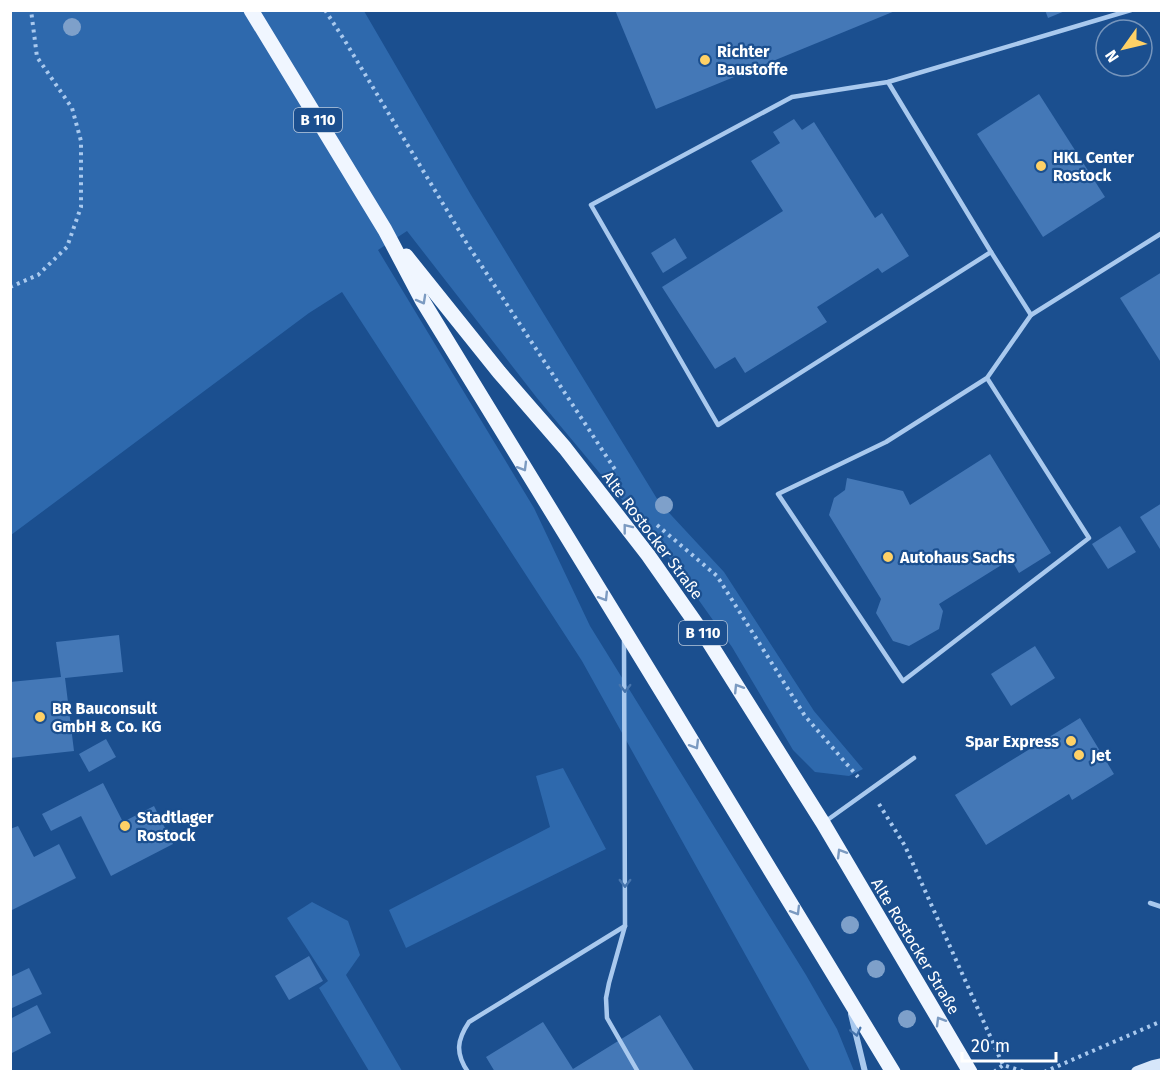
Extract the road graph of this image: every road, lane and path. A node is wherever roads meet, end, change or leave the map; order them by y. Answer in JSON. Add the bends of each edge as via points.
{"nodes":[{"id":1,"x":31,"y":10,"type":"edge"},
{"id":2,"x":251,"y":10,"type":"edge"},
{"id":3,"x":325,"y":10,"type":"edge"},
{"id":4,"x":1131,"y":10,"type":"edge"},
{"id":5,"x":888,"y":82,"type":"junction"},
{"id":6,"x":385,"y":230,"type":"junction"},
{"id":7,"x":1161,"y":232,"type":"edge"},
{"id":8,"x":991,"y":252,"type":"junction"},
{"id":9,"x":10,"y":287,"type":"edge"},
{"id":10,"x":1031,"y":315,"type":"junction"},
{"id":11,"x":987,"y":378,"type":"junction"},
{"id":12,"x":617,"y":473,"type":"dead end"},
{"id":13,"x":651,"y":520,"type":"dead end"},
{"id":14,"x":624,"y":629,"type":"junction"},
{"id":15,"x":914,"y":758,"type":"dead end"},
{"id":16,"x":870,"y":790,"type":"junction"},
{"id":17,"x":823,"y":823,"type":"junction"},
{"id":18,"x":1150,"y":903,"type":"dead end"},
{"id":19,"x":1161,"y":908,"type":"edge"},
{"id":20,"x":625,"y":926,"type":"junction"},
{"id":21,"x":846,"y":993,"type":"junction"},
{"id":22,"x":1161,"y":1021,"type":"edge"},
{"id":23,"x":1161,"y":1064,"type":"edge"},
{"id":24,"x":1004,"y":1065,"type":"junction"},
{"id":25,"x":468,"y":1071,"type":"edge"},
{"id":26,"x":638,"y":1071,"type":"edge"},
{"id":27,"x":865,"y":1071,"type":"edge"},
{"id":28,"x":893,"y":1071,"type":"edge"},
{"id":29,"x":970,"y":1071,"type":"edge"},
{"id":30,"x":994,"y":1071,"type":"edge"},
{"id":31,"x":1025,"y":1071,"type":"edge"},
{"id":32,"x":1044,"y":1071,"type":"edge"},
{"id":33,"x":1137,"y":1071,"type":"edge"}],
"edges":[{"from":1,"to":9,"type":"path","via":[[37,57],[72,108],[81,141],[81,207],[67,247],[38,275]]},
{"from":2,"to":6,"type":"main road","name":"Alte Rostocker Straße","number":"B 110"},
{"from":3,"to":12,"type":"path","via":[[466,242]]},
{"from":4,"to":5,"type":"lane"},
{"from":5,"to":8,"type":"lane"},
{"from":5,"to":8,"type":"lane","via":[[792,97],[591,205],[718,425]]},
{"from":6,"to":14,"type":"main road","name":"Alte Rostocker Straße","number":"B 110","one_way":true,"via":[[422,300]]},
{"from":17,"to":6,"type":"main road","name":"Alte Rostocker Straße","number":"B 110","one_way":true,"via":[[709,642],[648,555]]},
{"from":7,"to":10,"type":"lane"},
{"from":8,"to":10,"type":"lane"},
{"from":10,"to":11,"type":"lane"},
{"from":11,"to":11,"type":"lane","via":[[886,442],[778,494],[903,681],[1089,538]]},
{"from":13,"to":16,"type":"path","via":[[717,576],[805,716]]},
{"from":14,"to":20,"type":"lane","one_way":true},
{"from":14,"to":21,"type":"main road","name":"Alte Rostocker Straße","number":"B 110","one_way":true},
{"from":15,"to":16,"type":"lane"},
{"from":16,"to":17,"type":"lane"},
{"from":16,"to":24,"type":"path","via":[[905,846]]},
{"from":29,"to":17,"type":"main road","name":"Alte Rostocker Straße","number":"B 110","one_way":true},
{"from":18,"to":19,"type":"lane"},
{"from":20,"to":25,"type":"lane","via":[[469,1022],[458,1047]]},
{"from":20,"to":26,"type":"lane","via":[[606,998],[607,1018]]},
{"from":21,"to":27,"type":"street","one_way":true},
{"from":21,"to":28,"type":"main road","name":"Alte Rostocker Straße","number":"B 110"},
{"from":22,"to":32,"type":"path"},
{"from":23,"to":33,"type":"street"},
{"from":24,"to":30,"type":"path"},
{"from":24,"to":31,"type":"path"}]}
